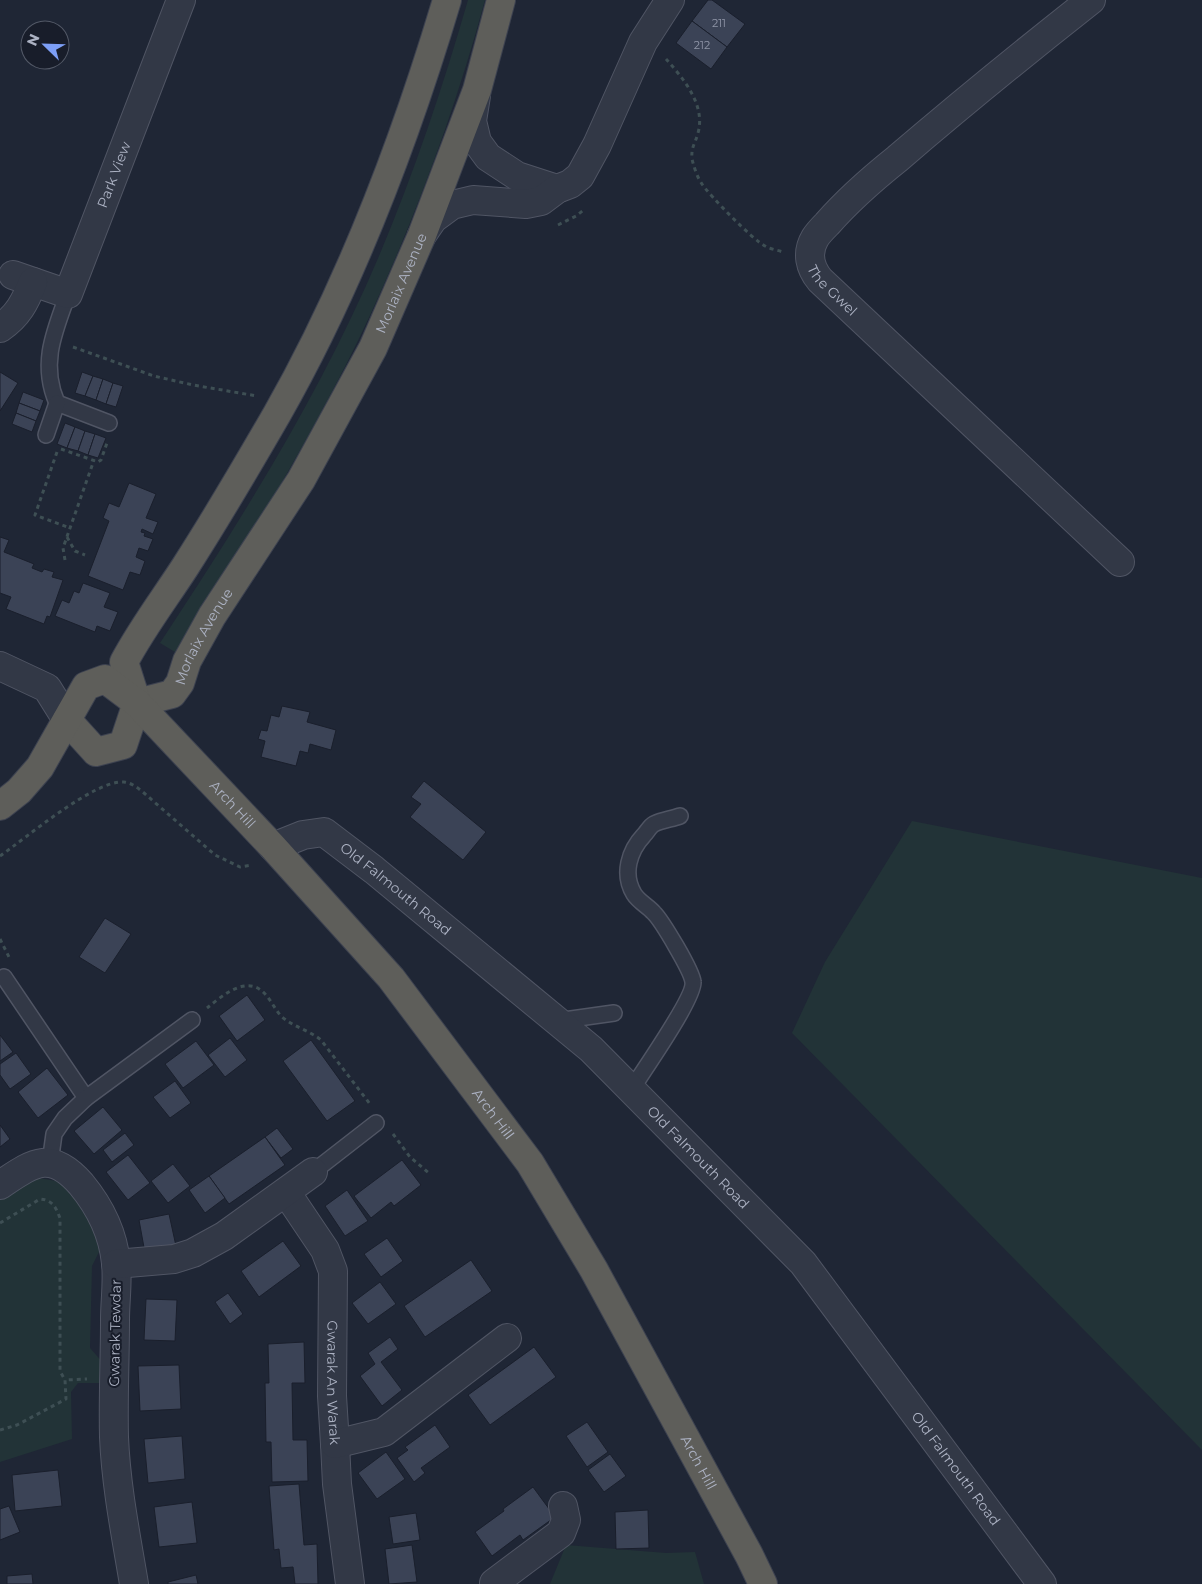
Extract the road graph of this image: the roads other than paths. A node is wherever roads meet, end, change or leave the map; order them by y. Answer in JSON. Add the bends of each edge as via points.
{"nodes":[{"id":1,"x":181,"y":0,"type":"edge"},
{"id":2,"x":447,"y":0,"type":"edge"},
{"id":3,"x":501,"y":0,"type":"edge"},
{"id":4,"x":670,"y":0,"type":"edge"},
{"id":5,"x":1091,"y":0,"type":"edge"},
{"id":6,"x":477,"y":90,"type":"junction"},
{"id":7,"x":557,"y":189,"type":"junction"},
{"id":8,"x":422,"y":235,"type":"junction"},
{"id":9,"x":68,"y":294,"type":"junction"},
{"id":10,"x":0,"y":328,"type":"edge"},
{"id":11,"x":57,"y":403,"type":"junction"},
{"id":12,"x":109,"y":422,"type":"dead end"},
{"id":13,"x":46,"y":435,"type":"dead end"},
{"id":14,"x":1120,"y":562,"type":"dead end"},
{"id":15,"x":0,"y":666,"type":"edge"},
{"id":16,"x":137,"y":703,"type":"junction"},
{"id":17,"x":67,"y":720,"type":"junction"},
{"id":18,"x":0,"y":806,"type":"edge"},
{"id":19,"x":680,"y":816,"type":"dead end"},
{"id":20,"x":273,"y":847,"type":"junction"},
{"id":21,"x":4,"y":977,"type":"dead end"},
{"id":22,"x":614,"y":1013,"type":"dead end"},
{"id":23,"x":192,"y":1020,"type":"road end"},
{"id":24,"x":557,"y":1021,"type":"junction"},
{"id":25,"x":631,"y":1090,"type":"junction"},
{"id":26,"x":86,"y":1098,"type":"junction"},
{"id":27,"x":382,"y":1125,"type":"road end"},
{"id":28,"x":50,"y":1163,"type":"junction"},
{"id":29,"x":313,"y":1172,"type":"joint"},
{"id":30,"x":0,"y":1185,"type":"edge"},
{"id":31,"x":286,"y":1192,"type":"junction"},
{"id":32,"x":116,"y":1264,"type":"junction"},
{"id":33,"x":507,"y":1338,"type":"dead end"},
{"id":34,"x":335,"y":1444,"type":"junction"},
{"id":35,"x":563,"y":1506,"type":"dead end"},
{"id":36,"x":490,"y":1578,"type":"edge"},
{"id":37,"x":134,"y":1584,"type":"edge"},
{"id":38,"x":350,"y":1584,"type":"edge"},
{"id":39,"x":763,"y":1584,"type":"edge"},
{"id":40,"x":1042,"y":1584,"type":"edge"}],
"edges":[{"from":1,"to":9,"type":"street","name":"Park View"},
{"from":2,"to":16,"type":"highway","via":[[391,170],[363,241],[316,343],[215,519],[124,662]]},
{"from":3,"to":6,"type":"highway","name":"Morlaix Avenue"},
{"from":4,"to":7,"type":"street","via":[[641,46],[580,176]]},
{"from":5,"to":14,"type":"street","name":"The Gwel","via":[[868,183],[814,238],[810,262],[820,280]]},
{"from":6,"to":7,"type":"street","via":[[472,121],[477,142],[488,157],[517,176]]},
{"from":6,"to":8,"type":"highway","name":"Morlaix Avenue"},
{"from":7,"to":8,"type":"street","via":[[540,201],[526,204],[461,202],[433,219]]},
{"from":8,"to":16,"type":"highway","name":"Morlaix Avenue","via":[[373,348],[306,472],[212,616],[187,661],[180,682],[172,694]]},
{"from":9,"to":10,"type":"street","via":[[23,278],[20,310]]},
{"from":9,"to":11,"type":"lane","via":[[49,352],[51,388]]},
{"from":11,"to":12,"type":"lane"},
{"from":11,"to":13,"type":"lane"},
{"from":15,"to":17,"type":"street","via":[[47,688]]},
{"from":16,"to":17,"type":"highway","via":[[105,679],[86,686]]},
{"from":16,"to":17,"type":"highway","via":[[123,745],[96,752]]},
{"from":16,"to":20,"type":"highway","name":"Arch Hill"},
{"from":17,"to":18,"type":"highway","via":[[40,768]]},
{"from":19,"to":25,"type":"lane","via":[[653,825],[630,853],[628,866],[634,894],[654,913],[673,941],[694,981],[693,989]]},
{"from":20,"to":24,"type":"street","name":"Old Falmouth Road","via":[[303,835],[324,832]]},
{"from":20,"to":39,"type":"highway","name":"Arch Hill","via":[[391,978],[530,1163],[632,1338]]},
{"from":21,"to":26,"type":"lane"},
{"from":22,"to":24,"type":"lane"},
{"from":23,"to":26,"type":"lane"},
{"from":24,"to":25,"type":"street","name":"Old Falmouth Road"},
{"from":25,"to":40,"type":"street","name":"Old Falmouth Road","via":[[802,1263]]},
{"from":26,"to":28,"type":"lane","via":[[54,1134]]},
{"from":27,"to":29,"type":"lane"},
{"from":28,"to":30,"type":"street","via":[[28,1167]]},
{"from":28,"to":32,"type":"street","name":"Gwarak Tewdar","via":[[67,1170],[98,1207],[105,1220]]},
{"from":29,"to":31,"type":"street"},
{"from":31,"to":32,"type":"street","via":[[224,1236],[193,1252],[174,1259]]},
{"from":31,"to":34,"type":"street","name":"Gwarak An Warak","via":[[325,1250],[333,1271]]},
{"from":32,"to":37,"type":"street","name":"Gwarak Tewdar","via":[[114,1438]]},
{"from":33,"to":34,"type":"street","via":[[384,1432]]},
{"from":34,"to":38,"type":"street","name":"Gwarak An Warak"},
{"from":35,"to":36,"type":"street","via":[[566,1520],[561,1533]]}]}
